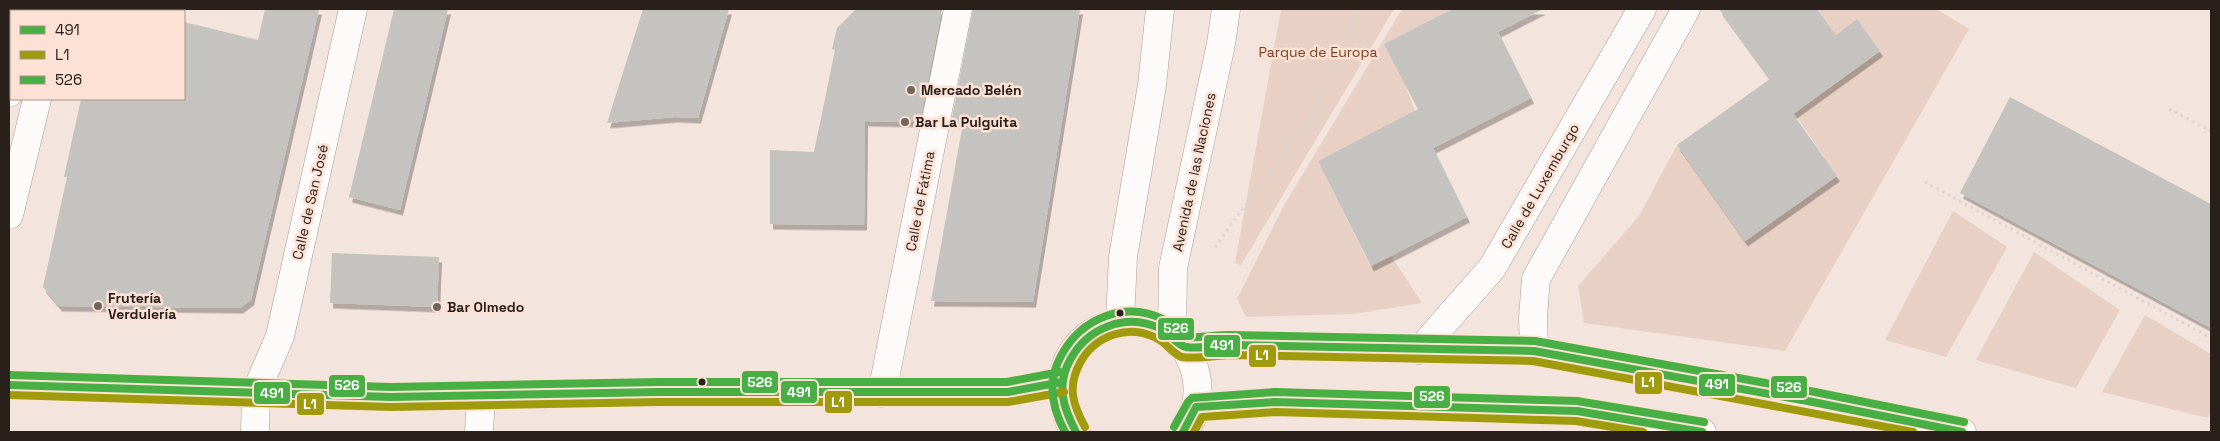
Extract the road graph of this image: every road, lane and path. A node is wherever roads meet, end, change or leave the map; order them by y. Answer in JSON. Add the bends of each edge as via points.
{"nodes":[{"id":1,"x":353,"y":9,"type":"edge"},
{"id":2,"x":958,"y":9,"type":"edge"},
{"id":3,"x":1160,"y":9,"type":"edge"},
{"id":4,"x":1226,"y":9,"type":"edge"},
{"id":5,"x":1358,"y":9,"type":"edge"},
{"id":6,"x":1642,"y":9,"type":"edge"},
{"id":7,"x":1686,"y":9,"type":"edge"},
{"id":8,"x":37,"y":100,"type":"edge"},
{"id":9,"x":2169,"y":109,"type":"dead end"},
{"id":10,"x":2211,"y":131,"type":"edge"},
{"id":11,"x":1925,"y":182,"type":"dead end"},
{"id":12,"x":9,"y":215,"type":"edge"},
{"id":13,"x":1212,"y":252,"type":"dead end"},
{"id":14,"x":1120,"y":322,"type":"junction"},
{"id":15,"x":2211,"y":338,"type":"edge"},
{"id":16,"x":1178,"y":342,"type":"junction"},
{"id":17,"x":1420,"y":350,"type":"junction"},
{"id":18,"x":1534,"y":351,"type":"junction"},
{"id":19,"x":1062,"y":382,"type":"junction"},
{"id":20,"x":9,"y":385,"type":"edge"},
{"id":21,"x":256,"y":392,"type":"junction"},
{"id":22,"x":882,"y":393,"type":"junction"},
{"id":23,"x":481,"y":395,"type":"junction"},
{"id":24,"x":1196,"y":407,"type":"junction"},
{"id":25,"x":255,"y":429,"type":"edge"},
{"id":26,"x":479,"y":432,"type":"edge"},
{"id":27,"x":1076,"y":432,"type":"edge"},
{"id":28,"x":1183,"y":432,"type":"edge"},
{"id":29,"x":1702,"y":432,"type":"edge"},
{"id":30,"x":1962,"y":432,"type":"edge"}],
"edges":[{"from":1,"to":21,"type":"main road","name":"Calle de San José","via":[[280,336]]},
{"from":2,"to":22,"type":"main road","name":"Calle de Fátima"},
{"from":3,"to":14,"type":"main road","via":[[1152,85],[1123,257]]},
{"from":4,"to":16,"type":"main road","name":"Avenida de las Naciones","via":[[1173,268]]},
{"from":5,"to":13,"type":"path","via":[[1310,116]]},
{"from":6,"to":17,"type":"main road","name":"Calle de Luxemburgo","via":[[1492,268]]},
{"from":7,"to":18,"type":"main road","via":[[1536,279]]},
{"from":8,"to":12,"type":"main road"},
{"from":9,"to":10,"type":"path"},
{"from":11,"to":15,"type":"path"},
{"from":14,"to":16,"type":"main road","via":[[1156,327]]},
{"from":14,"to":19,"type":"main road","via":[[1099,329],[1080,342],[1068,360]]},
{"from":16,"to":17,"type":"main road"},
{"from":16,"to":24,"type":"main road","via":[[1194,365],[1198,386]]},
{"from":17,"to":18,"type":"main road"},
{"from":18,"to":30,"type":"main road"},
{"from":19,"to":22,"type":"main road","via":[[1008,392]]},
{"from":19,"to":27,"type":"main road","via":[[1064,407]]},
{"from":20,"to":21,"type":"main road"},
{"from":21,"to":23,"type":"main road","via":[[391,397]]},
{"from":21,"to":25,"type":"main road"},
{"from":22,"to":23,"type":"main road"},
{"from":23,"to":26,"type":"main road"},
{"from":24,"to":28,"type":"main road"},
{"from":24,"to":29,"type":"main road","via":[[1275,402],[1577,411]]}]}
